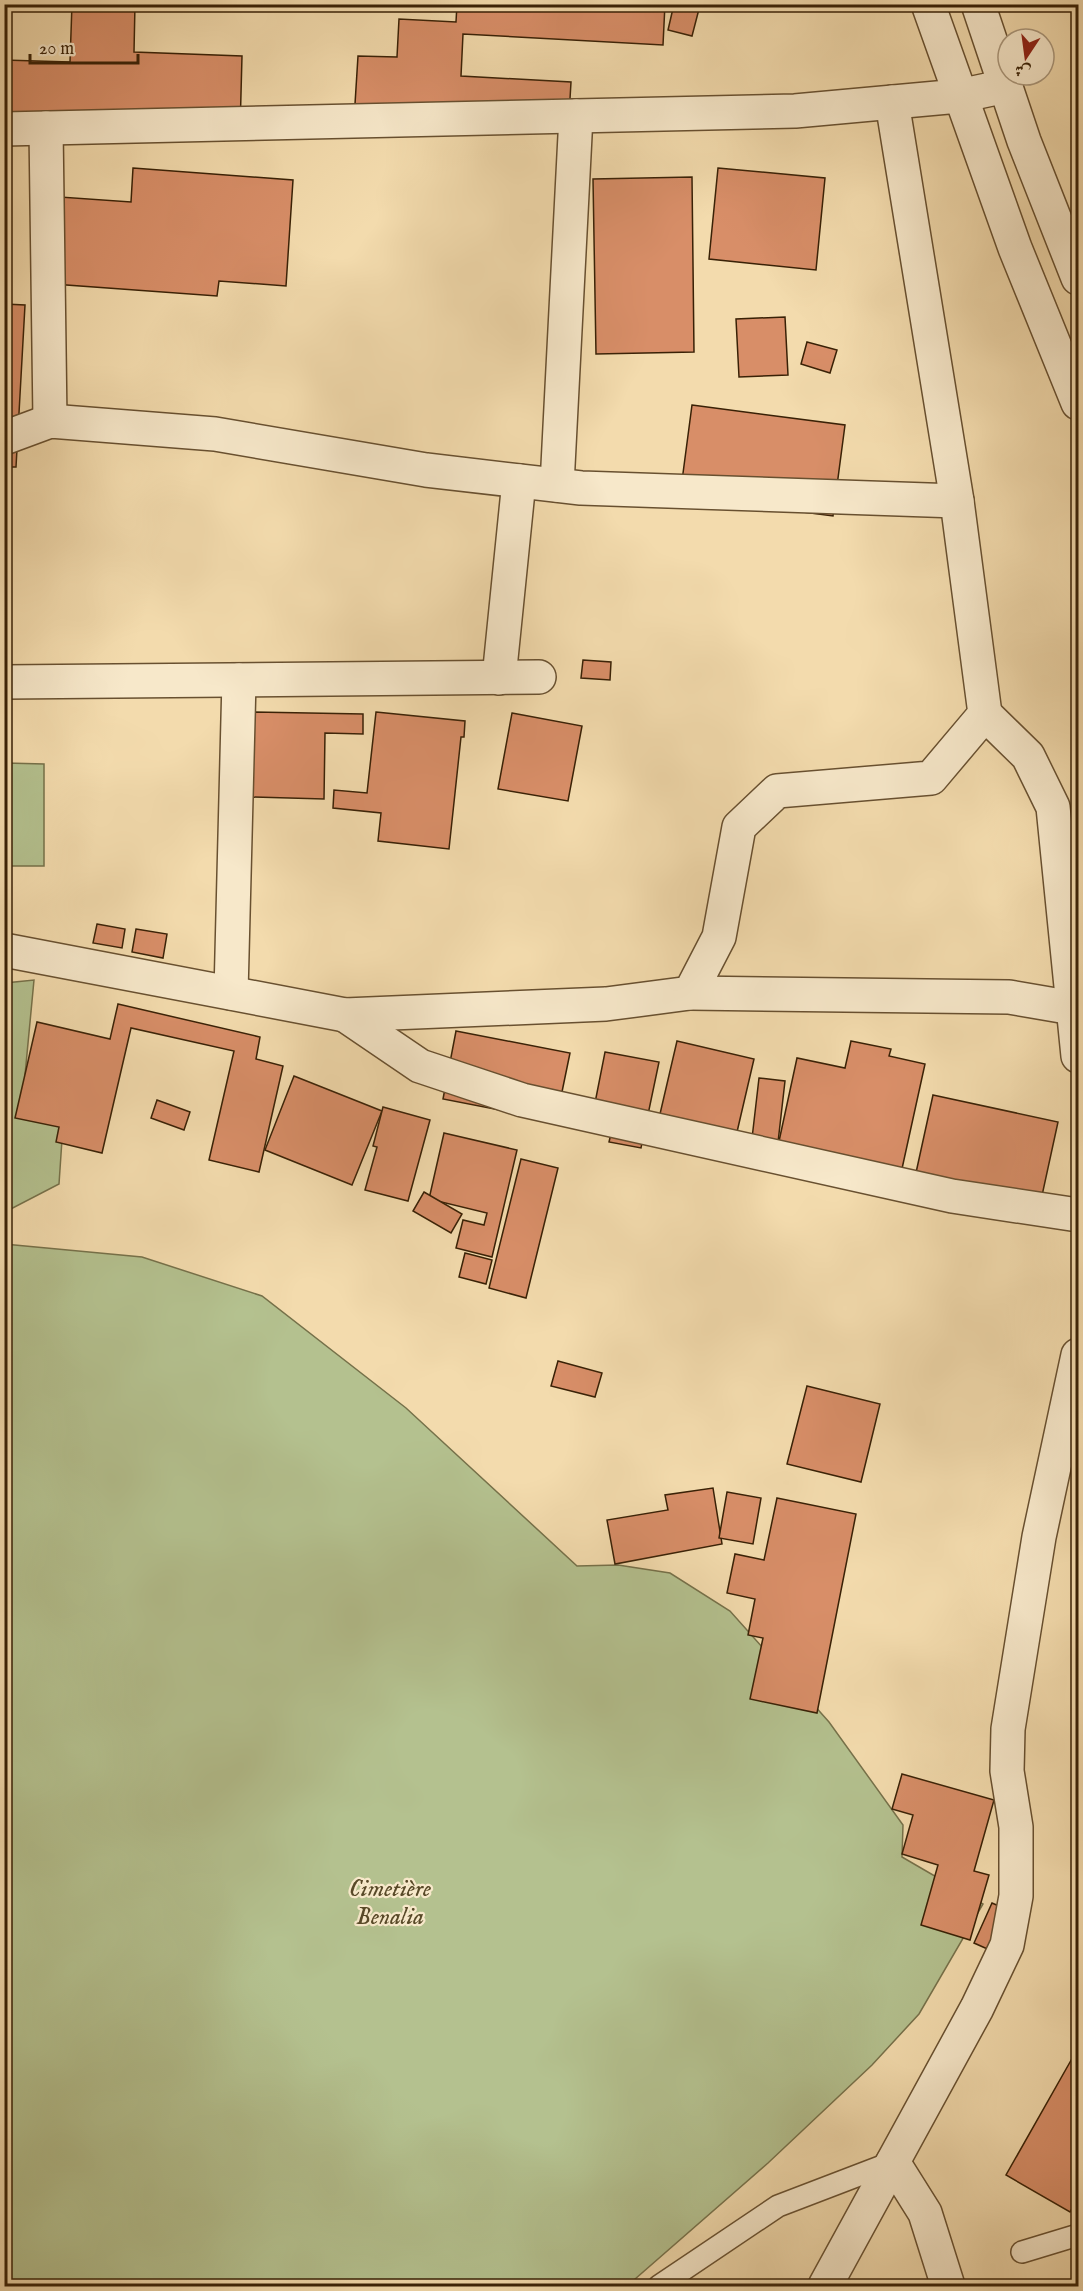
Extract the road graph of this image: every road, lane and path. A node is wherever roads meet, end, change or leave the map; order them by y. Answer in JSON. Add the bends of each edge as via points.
{"nodes":[{"id":1,"x":928,"y":4,"type":"edge"},
{"id":2,"x":978,"y":4,"type":"edge"},
{"id":3,"x":996,"y":57,"type":"edge"},
{"id":4,"x":1001,"y":87,"type":"edge"},
{"id":5,"x":1006,"y":87,"type":"edge"},
{"id":6,"x":960,"y":96,"type":"junction"},
{"id":7,"x":892,"y":102,"type":"junction"},
{"id":8,"x":576,"y":116,"type":"junction"},
{"id":9,"x":46,"y":128,"type":"junction"},
{"id":10,"x":4,"y":129,"type":"edge"},
{"id":11,"x":1078,"y":278,"type":"edge"},
{"id":12,"x":1078,"y":403,"type":"edge"},
{"id":13,"x":50,"y":421,"type":"junction"},
{"id":14,"x":4,"y":438,"type":"edge"},
{"id":15,"x":519,"y":481,"type":"junction"},
{"id":16,"x":557,"y":485,"type":"junction"},
{"id":17,"x":957,"y":501,"type":"junction"},
{"id":18,"x":499,"y":678,"type":"junction"},
{"id":19,"x":539,"y":678,"type":"dead end"},
{"id":20,"x":239,"y":680,"type":"junction"},
{"id":21,"x":4,"y":682,"type":"edge"},
{"id":22,"x":984,"y":714,"type":"junction"},
{"id":23,"x":4,"y":950,"type":"edge"},
{"id":24,"x":231,"y":993,"type":"junction"},
{"id":25,"x":690,"y":993,"type":"junction"},
{"id":26,"x":1073,"y":1008,"type":"junction"},
{"id":27,"x":345,"y":1015,"type":"junction"},
{"id":28,"x":1078,"y":1056,"type":"edge"},
{"id":29,"x":1078,"y":1215,"type":"edge"},
{"id":30,"x":1078,"y":1355,"type":"edge"},
{"id":31,"x":893,"y":2162,"type":"junction"},
{"id":32,"x":1078,"y":2235,"type":"edge"},
{"id":33,"x":1022,"y":2252,"type":"dead end"},
{"id":34,"x":659,"y":2286,"type":"edge"},
{"id":35,"x":825,"y":2286,"type":"edge"},
{"id":36,"x":948,"y":2286,"type":"edge"}],
"edges":[{"from":1,"to":6,"type":"street"},
{"from":2,"to":3,"type":"street"},
{"from":4,"to":6,"type":"street"},
{"from":5,"to":11,"type":"street"},
{"from":6,"to":7,"type":"street"},
{"from":6,"to":12,"type":"street","via":[[1015,248]]},
{"from":7,"to":8,"type":"street","via":[[795,111]]},
{"from":7,"to":17,"type":"street"},
{"from":8,"to":9,"type":"street"},
{"from":8,"to":16,"type":"street"},
{"from":9,"to":10,"type":"street"},
{"from":9,"to":13,"type":"street"},
{"from":13,"to":14,"type":"street"},
{"from":13,"to":15,"type":"street","via":[[214,434],[426,470]]},
{"from":15,"to":16,"type":"street"},
{"from":15,"to":18,"type":"street"},
{"from":16,"to":17,"type":"street"},
{"from":17,"to":22,"type":"street"},
{"from":18,"to":19,"type":"street"},
{"from":18,"to":20,"type":"street"},
{"from":20,"to":21,"type":"street"},
{"from":20,"to":24,"type":"street"},
{"from":22,"to":25,"type":"street","via":[[931,778],[777,791],[739,827],[719,936]]},
{"from":22,"to":26,"type":"street","via":[[1028,756],[1053,807]]},
{"from":23,"to":24,"type":"street"},
{"from":24,"to":27,"type":"street"},
{"from":25,"to":26,"type":"street","via":[[1009,998]]},
{"from":25,"to":27,"type":"street","via":[[606,1004]]},
{"from":26,"to":28,"type":"street"},
{"from":27,"to":29,"type":"street","via":[[420,1066],[522,1100],[952,1196]]},
{"from":30,"to":31,"type":"street","via":[[1039,1537],[1008,1729],[1007,1771],[1016,1827],[1016,1896],[1007,1945]]},
{"from":31,"to":34,"type":"lane","via":[[778,2206]]},
{"from":31,"to":35,"type":"street"},
{"from":31,"to":36,"type":"street","via":[[926,2213]]},
{"from":32,"to":33,"type":"lane"}]}
